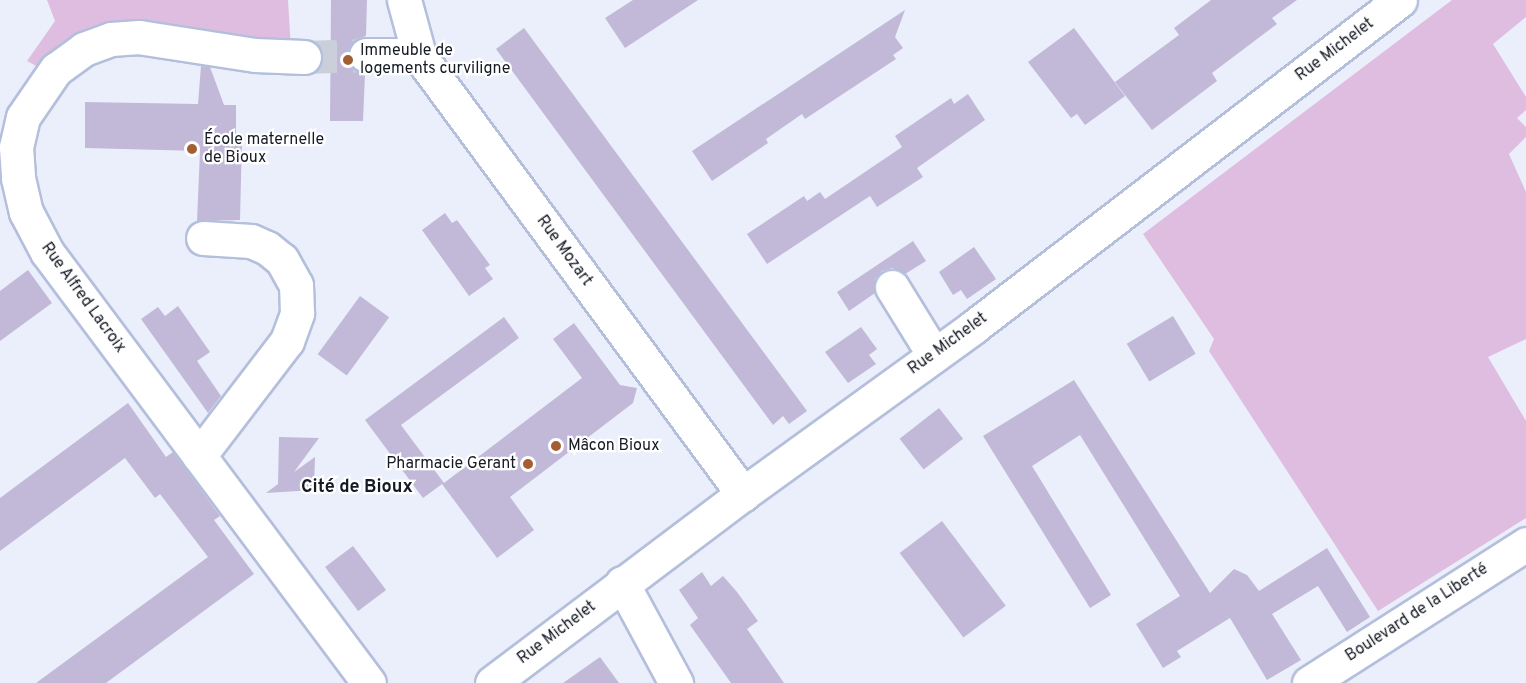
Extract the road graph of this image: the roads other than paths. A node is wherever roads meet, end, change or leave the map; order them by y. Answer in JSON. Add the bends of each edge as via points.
{"nodes":[{"id":1,"x":404,"y":0,"type":"edge"},
{"id":2,"x":1400,"y":0,"type":"edge"},
{"id":3,"x":366,"y":55,"type":"tunnel mouth"},
{"id":4,"x":419,"y":55,"type":"junction"},
{"id":5,"x":304,"y":57,"type":"tunnel mouth"},
{"id":6,"x":203,"y":238,"type":"dead end"},
{"id":7,"x":892,"y":287,"type":"dead end"},
{"id":8,"x":934,"y":355,"type":"junction"},
{"id":9,"x":199,"y":456,"type":"junction"},
{"id":10,"x":743,"y":494,"type":"junction"},
{"id":11,"x":1526,"y":544,"type":"edge"},
{"id":12,"x":622,"y":584,"type":"junction"},
{"id":13,"x":369,"y":683,"type":"edge"},
{"id":14,"x":492,"y":683,"type":"edge"},
{"id":15,"x":676,"y":683,"type":"edge"},
{"id":16,"x":1309,"y":683,"type":"edge"}],
"edges":[{"from":1,"to":4,"type":"street","name":"Rue Mozart"},
{"from":2,"to":8,"type":"street","name":"Rue Michelet"},
{"from":3,"to":4,"type":"street"},
{"from":4,"to":10,"type":"street","name":"Rue Mozart"},
{"from":5,"to":9,"type":"street","name":"Rue Alfred Lacroix","via":[[255,55],[139,37],[111,39],[84,49],[56,69],[23,117],[16,147],[18,178],[32,222],[47,252]]},
{"from":6,"to":9,"type":"street","via":[[250,241],[267,248],[282,260],[296,285],[297,313],[287,341]]},
{"from":7,"to":8,"type":"street"},
{"from":8,"to":10,"type":"street","name":"Rue Michelet"},
{"from":9,"to":13,"type":"street","name":"Rue Alfred Lacroix"},
{"from":10,"to":12,"type":"street","name":"Rue Michelet"},
{"from":11,"to":16,"type":"street","name":"Boulevard de la Liberté"},
{"from":12,"to":14,"type":"street","name":"Rue Michelet"},
{"from":12,"to":15,"type":"street"}]}
